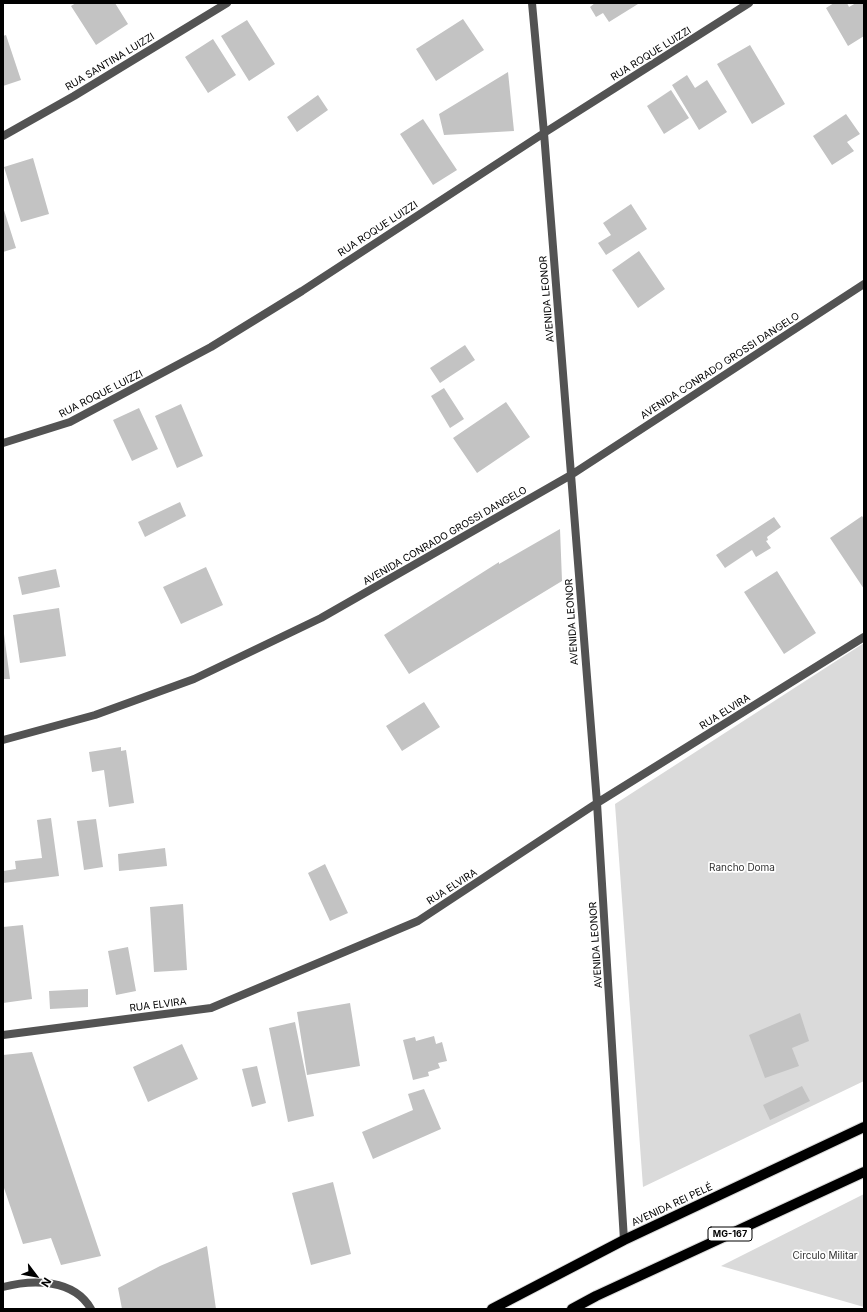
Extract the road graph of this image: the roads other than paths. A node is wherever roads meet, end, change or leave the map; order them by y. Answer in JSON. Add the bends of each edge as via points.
{"nodes":[{"id":1,"x":227,"y":3,"type":"edge"},
{"id":2,"x":532,"y":3,"type":"edge"},
{"id":3,"x":749,"y":3,"type":"edge"},
{"id":4,"x":544,"y":133,"type":"junction"},
{"id":5,"x":3,"y":136,"type":"edge"},
{"id":6,"x":864,"y":284,"type":"edge"},
{"id":7,"x":3,"y":443,"type":"edge"},
{"id":8,"x":571,"y":475,"type":"junction"},
{"id":9,"x":864,"y":637,"type":"edge"},
{"id":10,"x":3,"y":740,"type":"edge"},
{"id":11,"x":597,"y":803,"type":"junction"},
{"id":12,"x":3,"y":1035,"type":"edge"},
{"id":13,"x":864,"y":1127,"type":"edge"},
{"id":14,"x":864,"y":1172,"type":"edge"},
{"id":15,"x":624,"y":1240,"type":"junction"},
{"id":16,"x":3,"y":1287,"type":"edge"},
{"id":17,"x":91,"y":1309,"type":"edge"},
{"id":18,"x":492,"y":1309,"type":"edge"},
{"id":19,"x":572,"y":1309,"type":"edge"}],
"edges":[{"from":1,"to":5,"type":"street","name":"RUA SANTINA LUIZZI"},
{"from":2,"to":4,"type":"street","name":"AVENIDA LEONOR"},
{"from":3,"to":4,"type":"street","name":"RUA ROQUE LUIZZI"},
{"from":4,"to":7,"type":"street","name":"RUA ROQUE LUIZZI","via":[[302,291],[211,347],[70,422]]},
{"from":4,"to":8,"type":"street","name":"AVENIDA LEONOR"},
{"from":6,"to":8,"type":"street","name":"AVENIDA CONRADO GROSSI DANGELO"},
{"from":8,"to":10,"type":"street","name":"AVENIDA CONRADO GROSSI DANGELO","via":[[321,618],[194,679],[95,715]]},
{"from":8,"to":11,"type":"street","name":"AVENIDA LEONOR"},
{"from":9,"to":11,"type":"street","name":"RUA ELVIRA"},
{"from":11,"to":12,"type":"street","name":"RUA ELVIRA","via":[[418,921],[211,1008]]},
{"from":11,"to":15,"type":"street","name":"AVENIDA LEONOR"},
{"from":13,"to":15,"type":"main road","name":"AVENIDA REI PELÉ"},
{"from":14,"to":19,"type":"main road","number":"MG-167"},
{"from":15,"to":18,"type":"main road","name":"AVENIDA REI PELÉ"},
{"from":16,"to":17,"type":"street","via":[[36,1282],[55,1284],[75,1291]]}]}
